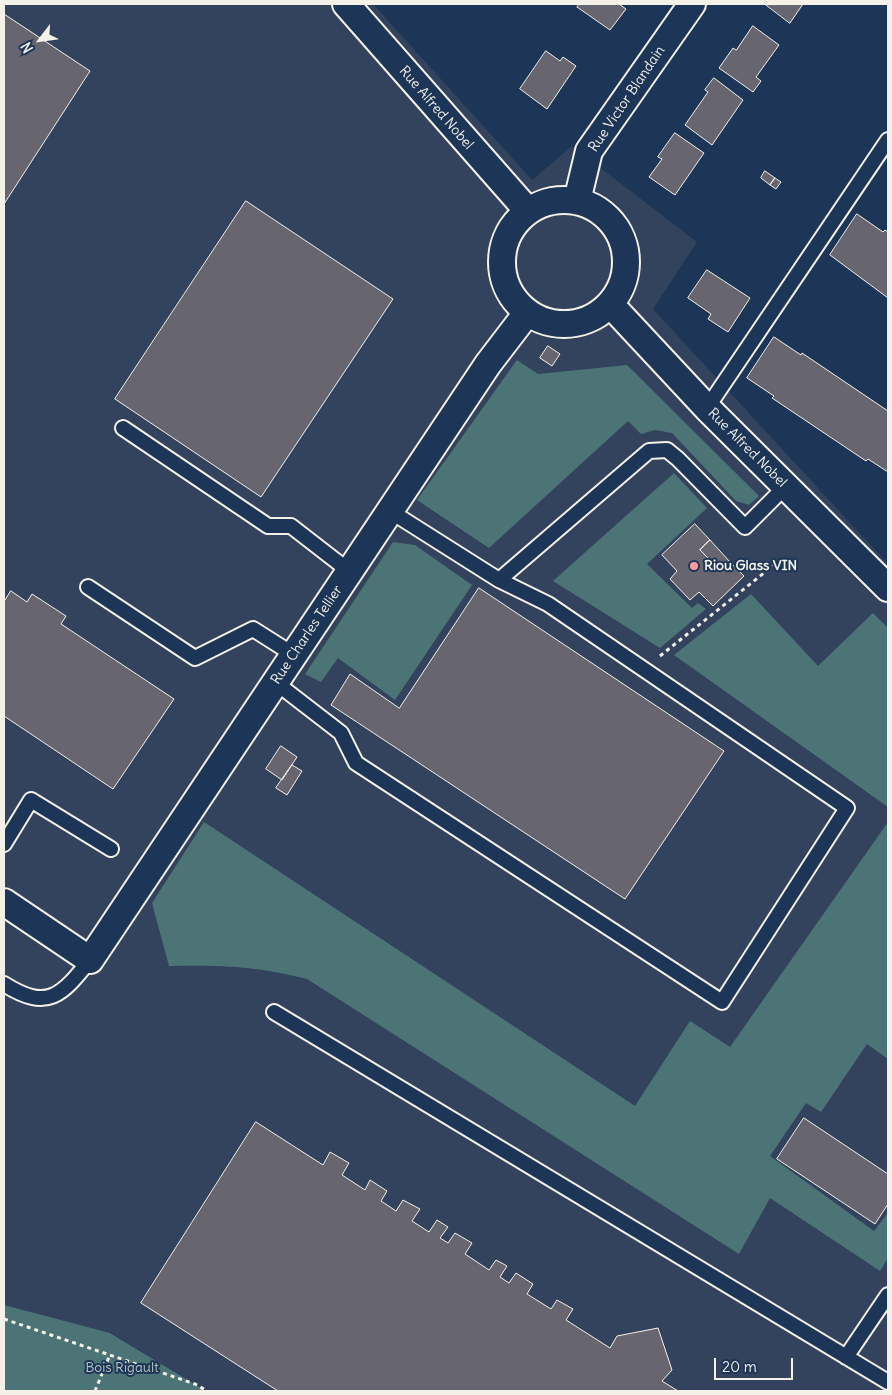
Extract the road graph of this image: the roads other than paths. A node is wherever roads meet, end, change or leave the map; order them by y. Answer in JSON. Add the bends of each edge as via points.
{"nodes":[{"id":1,"x":346,"y":4,"type":"edge"},
{"id":2,"x":692,"y":4,"type":"edge"},
{"id":3,"x":888,"y":140,"type":"edge"},
{"id":4,"x":577,"y":201,"type":"junction"},
{"id":5,"x":528,"y":211,"type":"junction"},
{"id":6,"x":610,"y":304,"type":"junction"},
{"id":7,"x":527,"y":313,"type":"junction"},
{"id":8,"x":707,"y":408,"type":"junction"},
{"id":9,"x":123,"y":428,"type":"dead end"},
{"id":10,"x":786,"y":486,"type":"junction"},
{"id":11,"x":390,"y":511,"type":"junction"},
{"id":12,"x":349,"y":571,"type":"junction"},
{"id":13,"x":498,"y":580,"type":"junction"},
{"id":14,"x":88,"y":587,"type":"dead end"},
{"id":15,"x":888,"y":588,"type":"edge"},
{"id":16,"x":294,"y":655,"type":"junction"},
{"id":17,"x":276,"y":682,"type":"junction"},
{"id":18,"x":4,"y":844,"type":"edge"},
{"id":19,"x":111,"y":849,"type":"dead end"},
{"id":20,"x":4,"y":902,"type":"edge"},
{"id":21,"x":90,"y":960,"type":"junction"},
{"id":22,"x":4,"y":984,"type":"edge"},
{"id":23,"x":274,"y":1012,"type":"dead end"},
{"id":24,"x":888,"y":1295,"type":"edge"},
{"id":25,"x":846,"y":1357,"type":"junction"},
{"id":26,"x":888,"y":1382,"type":"edge"}],
"edges":[{"from":1,"to":5,"type":"street","name":"Rue Alfred Nobel"},
{"from":2,"to":4,"type":"street","name":"Rue Victor Blandain","via":[[589,151]]},
{"from":3,"to":8,"type":"lane"},
{"from":4,"to":5,"type":"street","via":[[543,203]]},
{"from":4,"to":6,"type":"street","via":[[595,207],[609,219],[620,234],[626,252],[626,271]]},
{"from":5,"to":7,"type":"street","via":[[511,228],[502,250],[502,273],[511,295]]},
{"from":6,"to":7,"type":"street","via":[[596,316],[579,323],[544,321]]},
{"from":6,"to":8,"type":"street","name":"Rue Alfred Nobel"},
{"from":7,"to":11,"type":"street","name":"Rue Charles Tellier","via":[[488,364]]},
{"from":8,"to":10,"type":"street","name":"Rue Alfred Nobel"},
{"from":9,"to":12,"type":"lane","via":[[268,526],[291,526]]},
{"from":10,"to":13,"type":"lane","via":[[745,527],[667,450],[649,451]]},
{"from":10,"to":15,"type":"street","name":"Rue Alfred Nobel"},
{"from":11,"to":12,"type":"street","name":"Rue Charles Tellier"},
{"from":11,"to":13,"type":"lane"},
{"from":12,"to":16,"type":"street","name":"Rue Charles Tellier"},
{"from":13,"to":17,"type":"lane","via":[[548,604],[848,808],[722,1002],[356,762],[341,734]]},
{"from":14,"to":16,"type":"lane","via":[[196,658],[253,629]]},
{"from":16,"to":17,"type":"street","name":"Rue Charles Tellier"},
{"from":17,"to":21,"type":"street","name":"Rue Charles Tellier"},
{"from":18,"to":19,"type":"lane","via":[[31,800]]},
{"from":20,"to":21,"type":"street"},
{"from":21,"to":22,"type":"lane","via":[[67,989],[54,996],[35,998]]},
{"from":23,"to":25,"type":"lane"},
{"from":24,"to":25,"type":"lane"},
{"from":25,"to":26,"type":"lane"}]}
